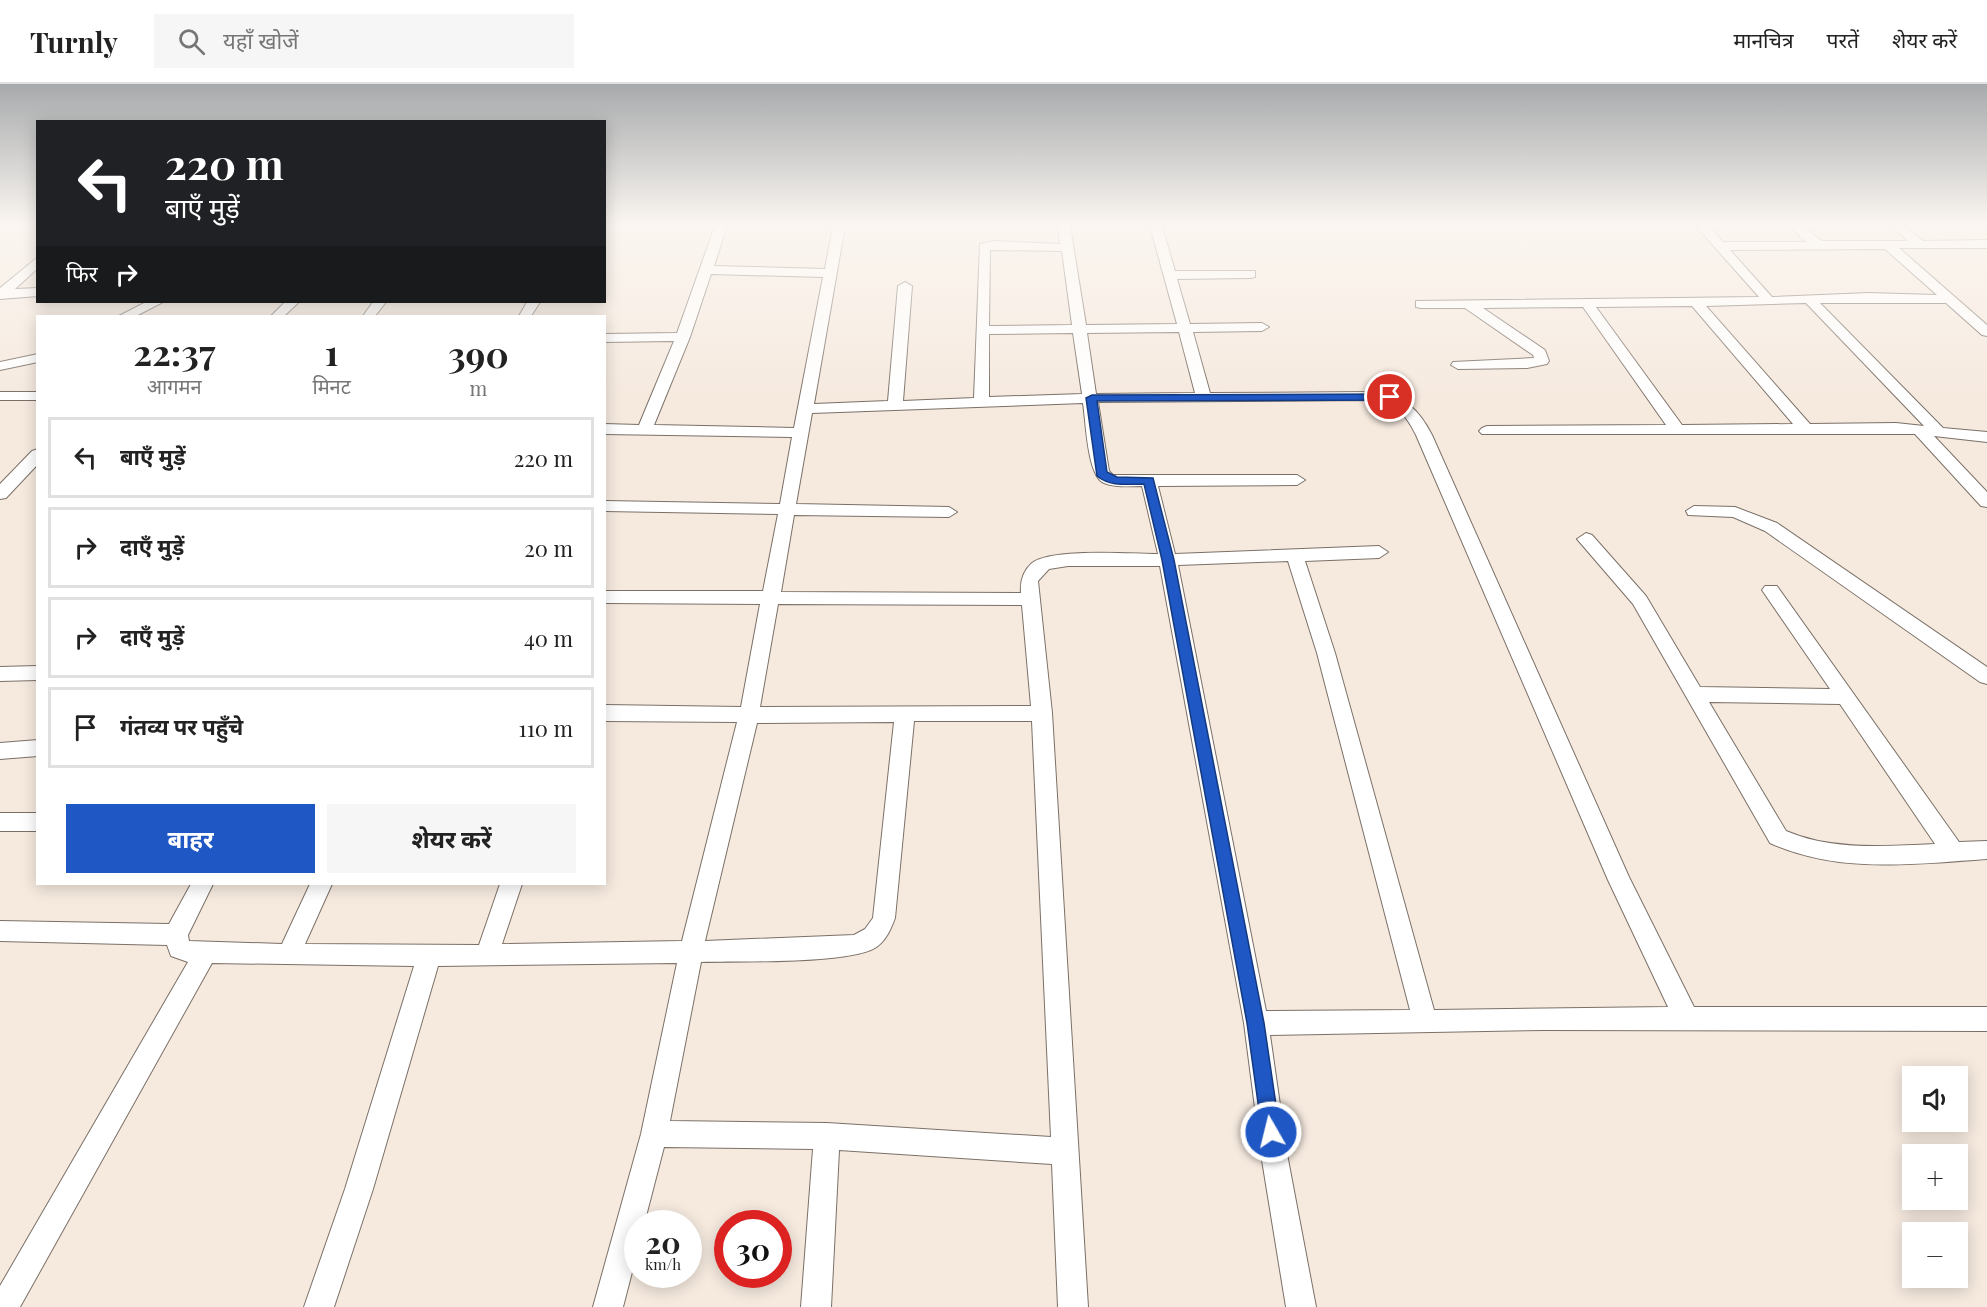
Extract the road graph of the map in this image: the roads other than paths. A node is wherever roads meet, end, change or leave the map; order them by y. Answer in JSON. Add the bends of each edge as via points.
{"nodes":[{"id":1,"x":13,"y":283,"type":"edge"},
{"id":2,"x":703,"y":283,"type":"edge"},
{"id":3,"x":828,"y":283,"type":"edge"},
{"id":4,"x":984,"y":283,"type":"edge"},
{"id":5,"x":1073,"y":283,"type":"edge"},
{"id":6,"x":1171,"y":283,"type":"edge"},
{"id":7,"x":1753,"y":283,"type":"edge"},
{"id":8,"x":1932,"y":283,"type":"edge"},
{"id":9,"x":905,"y":286,"type":"dead end"},
{"id":10,"x":36,"y":292,"type":"edge"},
{"id":11,"x":1,"y":294,"type":"edge"},
{"id":12,"x":1809,"y":299,"type":"junction"},
{"id":13,"x":1950,"y":299,"type":"junction"},
{"id":14,"x":1769,"y":301,"type":"junction"},
{"id":15,"x":1586,"y":302,"type":"junction"},
{"id":16,"x":1695,"y":302,"type":"junction"},
{"id":17,"x":154,"y":303,"type":"edge"},
{"id":18,"x":291,"y":303,"type":"edge"},
{"id":19,"x":1467,"y":303,"type":"junction"},
{"id":20,"x":1421,"y":304,"type":"dead end"},
{"id":21,"x":128,"y":315,"type":"edge"},
{"id":22,"x":278,"y":315,"type":"edge"},
{"id":23,"x":1080,"y":327,"type":"junction"},
{"id":24,"x":1184,"y":327,"type":"junction"},
{"id":25,"x":1262,"y":327,"type":"dead end"},
{"id":26,"x":984,"y":330,"type":"junction"},
{"id":27,"x":1987,"y":332,"type":"edge"},
{"id":28,"x":606,"y":338,"type":"edge"},
{"id":29,"x":684,"y":338,"type":"junction"},
{"id":30,"x":36,"y":358,"type":"edge"},
{"id":31,"x":1458,"y":364,"type":"dead end"},
{"id":32,"x":0,"y":366,"type":"edge"},
{"id":33,"x":0,"y":396,"type":"edge"},
{"id":34,"x":36,"y":396,"type":"edge"},
{"id":35,"x":1204,"y":397,"type":"junction"},
{"id":36,"x":1092,"y":398,"type":"junction"},
{"id":37,"x":981,"y":402,"type":"junction"},
{"id":38,"x":895,"y":403,"type":"junction"},
{"id":39,"x":804,"y":409,"type":"junction"},
{"id":40,"x":1805,"y":428,"type":"junction"},
{"id":41,"x":606,"y":429,"type":"edge"},
{"id":42,"x":645,"y":429,"type":"junction"},
{"id":43,"x":1677,"y":429,"type":"junction"},
{"id":44,"x":1919,"y":430,"type":"junction"},
{"id":45,"x":1487,"y":431,"type":"dead end"},
{"id":46,"x":1937,"y":431,"type":"junction"},
{"id":47,"x":800,"y":433,"type":"junction"},
{"id":48,"x":1987,"y":437,"type":"edge"},
{"id":49,"x":36,"y":456,"type":"edge"},
{"id":50,"x":0,"y":472,"type":"edge"},
{"id":51,"x":22,"y":472,"type":"junction"},
{"id":52,"x":1297,"y":480,"type":"dead end"},
{"id":53,"x":1149,"y":481,"type":"junction"},
{"id":54,"x":0,"y":494,"type":"edge"},
{"id":55,"x":1987,"y":502,"type":"edge"},
{"id":56,"x":606,"y":506,"type":"edge"},
{"id":57,"x":786,"y":509,"type":"junction"},
{"id":58,"x":1694,"y":511,"type":"dead end"},
{"id":59,"x":949,"y":512,"type":"dead end"},
{"id":60,"x":1586,"y":539,"type":"dead end"},
{"id":61,"x":1379,"y":552,"type":"dead end"},
{"id":62,"x":1295,"y":555,"type":"junction"},
{"id":63,"x":1168,"y":560,"type":"junction"},
{"id":64,"x":1771,"y":590,"type":"dead end"},
{"id":65,"x":606,"y":597,"type":"edge"},
{"id":66,"x":771,"y":597,"type":"junction"},
{"id":67,"x":1030,"y":599,"type":"junction"},
{"id":68,"x":36,"y":673,"type":"edge"},
{"id":69,"x":0,"y":674,"type":"edge"},
{"id":70,"x":1987,"y":677,"type":"edge"},
{"id":71,"x":1694,"y":694,"type":"junction"},
{"id":72,"x":1844,"y":697,"type":"junction"},
{"id":73,"x":606,"y":713,"type":"edge"},
{"id":74,"x":1042,"y":713,"type":"junction"},
{"id":75,"x":905,"y":714,"type":"junction"},
{"id":76,"x":748,"y":716,"type":"junction"},
{"id":77,"x":36,"y":748,"type":"edge"},
{"id":78,"x":0,"y":751,"type":"edge"},
{"id":79,"x":0,"y":822,"type":"edge"},
{"id":80,"x":36,"y":822,"type":"edge"},
{"id":81,"x":1987,"y":850,"type":"edge"},
{"id":82,"x":1953,"y":852,"type":"junction"},
{"id":83,"x":201,"y":885,"type":"edge"},
{"id":84,"x":321,"y":885,"type":"edge"},
{"id":85,"x":512,"y":885,"type":"edge"},
{"id":86,"x":0,"y":931,"type":"edge"},
{"id":87,"x":176,"y":935,"type":"junction"},
{"id":88,"x":206,"y":952,"type":"junction"},
{"id":89,"x":691,"y":952,"type":"junction"},
{"id":90,"x":289,"y":954,"type":"junction"},
{"id":91,"x":430,"y":954,"type":"junction"},
{"id":92,"x":487,"y":954,"type":"junction"},
{"id":93,"x":1687,"y":1019,"type":"junction"},
{"id":94,"x":1987,"y":1019,"type":"edge"},
{"id":95,"x":1425,"y":1022,"type":"junction"},
{"id":96,"x":1256,"y":1023,"type":"junction"},
{"id":97,"x":654,"y":1134,"type":"junction"},
{"id":98,"x":827,"y":1136,"type":"junction"},
{"id":99,"x":1063,"y":1151,"type":"junction"},
{"id":100,"x":4,"y":1307,"type":"edge"},
{"id":101,"x":319,"y":1307,"type":"edge"},
{"id":102,"x":608,"y":1307,"type":"edge"},
{"id":103,"x":816,"y":1307,"type":"edge"},
{"id":104,"x":1072,"y":1307,"type":"edge"},
{"id":105,"x":1301,"y":1307,"type":"edge"}],
"edges":[{"from":1,"to":11,"type":"street"},
{"from":2,"to":29,"type":"street"},
{"from":3,"to":39,"type":"street"},
{"from":4,"to":26,"type":"street"},
{"from":5,"to":23,"type":"street"},
{"from":6,"to":24,"type":"street"},
{"from":7,"to":14,"type":"street"},
{"from":8,"to":13,"type":"street"},
{"from":9,"to":38,"type":"street"},
{"from":10,"to":11,"type":"street"},
{"from":12,"to":13,"type":"street"},
{"from":12,"to":14,"type":"street"},
{"from":12,"to":46,"type":"street"},
{"from":13,"to":27,"type":"street"},
{"from":14,"to":16,"type":"street"},
{"from":15,"to":16,"type":"street"},
{"from":15,"to":19,"type":"street"},
{"from":15,"to":43,"type":"street"},
{"from":16,"to":40,"type":"street"},
{"from":17,"to":21,"type":"street"},
{"from":18,"to":22,"type":"street"},
{"from":19,"to":20,"type":"street"},
{"from":19,"to":31,"type":"street","via":[[1540,353],[1542,361]]},
{"from":23,"to":24,"type":"street"},
{"from":23,"to":26,"type":"street"},
{"from":23,"to":36,"type":"street"},
{"from":24,"to":25,"type":"street"},
{"from":24,"to":35,"type":"street"},
{"from":26,"to":37,"type":"street"},
{"from":28,"to":29,"type":"street"},
{"from":29,"to":42,"type":"street"},
{"from":30,"to":32,"type":"street"},
{"from":33,"to":34,"type":"street"},
{"from":35,"to":36,"type":"street"},
{"from":35,"to":93,"type":"street","via":[[1390,397],[1415,417],[1619,880]]},
{"from":36,"to":37,"type":"street"},
{"from":36,"to":53,"type":"street","via":[[1101,473],[1117,481]]},
{"from":37,"to":38,"type":"street"},
{"from":38,"to":39,"type":"street"},
{"from":39,"to":47,"type":"street"},
{"from":40,"to":43,"type":"street"},
{"from":40,"to":44,"type":"street"},
{"from":41,"to":42,"type":"street"},
{"from":42,"to":47,"type":"street"},
{"from":43,"to":45,"type":"street"},
{"from":44,"to":46,"type":"street"},
{"from":44,"to":55,"type":"street"},
{"from":46,"to":48,"type":"street"},
{"from":47,"to":57,"type":"street"},
{"from":49,"to":51,"type":"street"},
{"from":50,"to":51,"type":"street"},
{"from":51,"to":54,"type":"street"},
{"from":52,"to":53,"type":"street"},
{"from":53,"to":63,"type":"street"},
{"from":56,"to":57,"type":"street"},
{"from":57,"to":59,"type":"street"},
{"from":57,"to":66,"type":"street"},
{"from":58,"to":70,"type":"street","via":[[1735,512],[1771,527]]},
{"from":60,"to":71,"type":"street","via":[[1633,589]]},
{"from":61,"to":62,"type":"street"},
{"from":62,"to":63,"type":"street"},
{"from":62,"to":95,"type":"street","via":[[1326,653]]},
{"from":63,"to":67,"type":"street","via":[[1068,560],[1044,564],[1035,569],[1029,581]]},
{"from":63,"to":96,"type":"street"},
{"from":64,"to":72,"type":"street"},
{"from":65,"to":66,"type":"street"},
{"from":66,"to":67,"type":"street"},
{"from":66,"to":76,"type":"street"},
{"from":67,"to":74,"type":"street"},
{"from":68,"to":69,"type":"street"},
{"from":71,"to":72,"type":"street"},
{"from":71,"to":82,"type":"street","via":[[1768,823],[1790,845],[1849,853]]},
{"from":72,"to":82,"type":"street"},
{"from":73,"to":76,"type":"street"},
{"from":74,"to":75,"type":"street"},
{"from":74,"to":99,"type":"street"},
{"from":75,"to":76,"type":"street"},
{"from":75,"to":89,"type":"street","via":[[884,918],[879,931],[867,942],[854,946]]},
{"from":76,"to":89,"type":"street"},
{"from":77,"to":78,"type":"street"},
{"from":79,"to":80,"type":"street"},
{"from":81,"to":82,"type":"street"},
{"from":83,"to":87,"type":"street"},
{"from":84,"to":90,"type":"street"},
{"from":85,"to":92,"type":"street"},
{"from":86,"to":87,"type":"street"},
{"from":87,"to":88,"type":"street","via":[[179,948]]},
{"from":88,"to":90,"type":"street"},
{"from":88,"to":100,"type":"street"},
{"from":89,"to":92,"type":"street"},
{"from":89,"to":97,"type":"street"},
{"from":90,"to":91,"type":"street"},
{"from":91,"to":92,"type":"street"},
{"from":91,"to":101,"type":"street"},
{"from":93,"to":94,"type":"street"},
{"from":93,"to":95,"type":"street"},
{"from":95,"to":96,"type":"street"},
{"from":96,"to":105,"type":"street"},
{"from":97,"to":98,"type":"street"},
{"from":97,"to":102,"type":"street"},
{"from":98,"to":99,"type":"street"},
{"from":98,"to":103,"type":"street"},
{"from":99,"to":104,"type":"street"}]}
